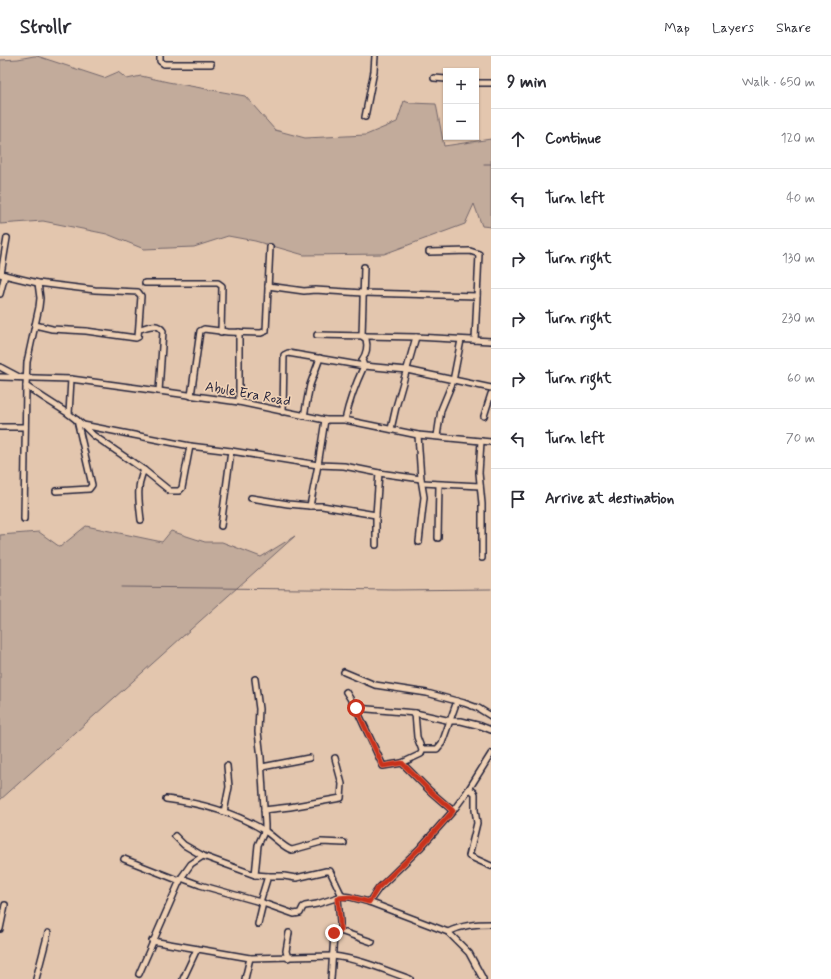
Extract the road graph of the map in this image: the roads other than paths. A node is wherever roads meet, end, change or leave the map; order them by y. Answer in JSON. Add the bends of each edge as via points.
{"nodes":[{"id":1,"x":160,"y":56,"type":"edge"},
{"id":2,"x":375,"y":56,"type":"edge"},
{"id":3,"x":211,"y":64,"type":"dead end"},
{"id":4,"x":434,"y":78,"type":"dead end"},
{"id":5,"x":443,"y":79,"type":"edge"},
{"id":6,"x":479,"y":83,"type":"edge"},
{"id":7,"x":491,"y":83,"type":"edge"},
{"id":8,"x":365,"y":117,"type":"dead end"},
{"id":9,"x":8,"y":238,"type":"dead end"},
{"id":10,"x":270,"y":247,"type":"dead end"},
{"id":11,"x":429,"y":252,"type":"dead end"},
{"id":12,"x":364,"y":267,"type":"dead end"},
{"id":13,"x":2,"y":274,"type":"edge"},
{"id":14,"x":38,"y":283,"type":"junction"},
{"id":15,"x":145,"y":283,"type":"dead end"},
{"id":16,"x":268,"y":286,"type":"junction"},
{"id":17,"x":363,"y":293,"type":"junction"},
{"id":18,"x":0,"y":294,"type":"edge"},
{"id":19,"x":477,"y":296,"type":"junction"},
{"id":20,"x":35,"y":325,"type":"junction"},
{"id":21,"x":140,"y":329,"type":"junction"},
{"id":22,"x":221,"y":332,"type":"junction"},
{"id":23,"x":239,"y":332,"type":"junction"},
{"id":24,"x":317,"y":335,"type":"dead end"},
{"id":25,"x":362,"y":336,"type":"junction"},
{"id":26,"x":416,"y":337,"type":"junction"},
{"id":27,"x":461,"y":340,"type":"junction"},
{"id":28,"x":475,"y":340,"type":"junction"},
{"id":29,"x":491,"y":342,"type":"edge"},
{"id":30,"x":320,"y":358,"type":"junction"},
{"id":31,"x":364,"y":366,"type":"junction"},
{"id":32,"x":0,"y":367,"type":"edge"},
{"id":33,"x":407,"y":370,"type":"junction"},
{"id":34,"x":0,"y":377,"type":"edge"},
{"id":35,"x":20,"y":378,"type":"junction"},
{"id":36,"x":27,"y":378,"type":"junction"},
{"id":37,"x":71,"y":379,"type":"junction"},
{"id":38,"x":453,"y":381,"type":"junction"},
{"id":39,"x":26,"y":386,"type":"junction"},
{"id":40,"x":491,"y":388,"type":"edge"},
{"id":41,"x":159,"y":391,"type":"junction"},
{"id":42,"x":491,"y":394,"type":"edge"},
{"id":43,"x":191,"y":396,"type":"junction"},
{"id":44,"x":239,"y":402,"type":"junction"},
{"id":45,"x":283,"y":412,"type":"junction"},
{"id":46,"x":69,"y":414,"type":"junction"},
{"id":47,"x":304,"y":416,"type":"junction"},
{"id":48,"x":484,"y":416,"type":"dead end"},
{"id":49,"x":77,"y":420,"type":"junction"},
{"id":50,"x":325,"y":420,"type":"junction"},
{"id":51,"x":345,"y":420,"type":"junction"},
{"id":52,"x":83,"y":425,"type":"junction"},
{"id":53,"x":0,"y":427,"type":"edge"},
{"id":54,"x":25,"y":427,"type":"junction"},
{"id":55,"x":391,"y":429,"type":"junction"},
{"id":56,"x":418,"y":435,"type":"junction"},
{"id":57,"x":437,"y":436,"type":"junction"},
{"id":58,"x":481,"y":441,"type":"junction"},
{"id":59,"x":491,"y":442,"type":"edge"},
{"id":60,"x":190,"y":446,"type":"junction"},
{"id":61,"x":230,"y":451,"type":"junction"},
{"id":62,"x":318,"y":465,"type":"junction"},
{"id":63,"x":144,"y":470,"type":"junction"},
{"id":64,"x":379,"y":473,"type":"junction"},
{"id":65,"x":422,"y":481,"type":"junction"},
{"id":66,"x":439,"y":485,"type":"junction"},
{"id":67,"x":480,"y":486,"type":"junction"},
{"id":68,"x":56,"y":491,"type":"dead end"},
{"id":69,"x":251,"y":498,"type":"dead end"},
{"id":70,"x":310,"y":506,"type":"junction"},
{"id":71,"x":376,"y":515,"type":"junction"},
{"id":72,"x":24,"y":519,"type":"dead end"},
{"id":73,"x":141,"y":520,"type":"dead end"},
{"id":74,"x":221,"y":526,"type":"dead end"},
{"id":75,"x":438,"y":538,"type":"dead end"},
{"id":76,"x":419,"y":542,"type":"dead end"},
{"id":77,"x":376,"y":545,"type":"dead end"},
{"id":78,"x":482,"y":558,"type":"dead end"},
{"id":79,"x":344,"y":672,"type":"dead end"},
{"id":80,"x":255,"y":679,"type":"dead end"},
{"id":81,"x":346,"y":692,"type":"dead end"},
{"id":82,"x":457,"y":701,"type":"junction"},
{"id":83,"x":356,"y":708,"type":"junction"},
{"id":84,"x":415,"y":713,"type":"junction"},
{"id":85,"x":491,"y":716,"type":"edge"},
{"id":86,"x":451,"y":721,"type":"junction"},
{"id":87,"x":491,"y":730,"type":"edge"},
{"id":88,"x":422,"y":749,"type":"junction"},
{"id":89,"x":491,"y":754,"type":"edge"},
{"id":90,"x":309,"y":758,"type":"dead end"},
{"id":91,"x":335,"y":758,"type":"dead end"},
{"id":92,"x":402,"y":763,"type":"junction"},
{"id":93,"x":227,"y":766,"type":"dead end"},
{"id":94,"x":262,"y":767,"type":"junction"},
{"id":95,"x":469,"y":789,"type":"junction"},
{"id":96,"x":166,"y":799,"type":"dead end"},
{"id":97,"x":264,"y":810,"type":"junction"},
{"id":98,"x":453,"y":811,"type":"junction"},
{"id":99,"x":224,"y":812,"type":"junction"},
{"id":100,"x":265,"y":830,"type":"junction"},
{"id":101,"x":175,"y":836,"type":"dead end"},
{"id":102,"x":344,"y":843,"type":"dead end"},
{"id":103,"x":203,"y":856,"type":"junction"},
{"id":104,"x":124,"y":859,"type":"dead end"},
{"id":105,"x":491,"y":866,"type":"edge"},
{"id":106,"x":255,"y":875,"type":"junction"},
{"id":107,"x":268,"y":876,"type":"junction"},
{"id":108,"x":181,"y":880,"type":"junction"},
{"id":109,"x":340,"y":897,"type":"junction"},
{"id":110,"x":262,"y":902,"type":"junction"},
{"id":111,"x":369,"y":902,"type":"junction"},
{"id":112,"x":5,"y":905,"type":"dead end"},
{"id":113,"x":258,"y":924,"type":"dead end"},
{"id":114,"x":491,"y":924,"type":"edge"},
{"id":115,"x":0,"y":929,"type":"edge"},
{"id":116,"x":340,"y":931,"type":"junction"},
{"id":117,"x":448,"y":932,"type":"junction"},
{"id":118,"x":48,"y":933,"type":"dead end"},
{"id":119,"x":289,"y":933,"type":"dead end"},
{"id":120,"x":152,"y":941,"type":"junction"},
{"id":121,"x":372,"y":942,"type":"dead end"},
{"id":122,"x":198,"y":949,"type":"junction"},
{"id":123,"x":333,"y":956,"type":"junction"},
{"id":124,"x":250,"y":958,"type":"junction"},
{"id":125,"x":288,"y":958,"type":"junction"},
{"id":126,"x":138,"y":974,"type":"dead end"},
{"id":127,"x":36,"y":979,"type":"edge"},
{"id":128,"x":183,"y":979,"type":"edge"},
{"id":129,"x":245,"y":979,"type":"edge"},
{"id":130,"x":331,"y":979,"type":"edge"},
{"id":131,"x":410,"y":979,"type":"edge"},
{"id":132,"x":483,"y":979,"type":"edge"}],
"edges":[{"from":1,"to":3,"type":"street","via":[[160,61],[164,64]]},
{"from":2,"to":8,"type":"street"},
{"from":4,"to":5,"type":"street"},
{"from":6,"to":7,"type":"street"},
{"from":9,"to":13,"type":"street"},
{"from":10,"to":16,"type":"street"},
{"from":11,"to":19,"type":"street","via":[[470,251],[479,254]]},
{"from":12,"to":17,"type":"street"},
{"from":13,"to":14,"type":"street"},
{"from":13,"to":18,"type":"street"},
{"from":14,"to":20,"type":"street","via":[[40,298]]},
{"from":14,"to":21,"type":"street","via":[[138,292],[141,296]]},
{"from":15,"to":22,"type":"street","via":[[220,284]]},
{"from":16,"to":17,"type":"street","via":[[304,291],[334,290]]},
{"from":16,"to":23,"type":"street","via":[[266,331]]},
{"from":17,"to":19,"type":"street"},
{"from":17,"to":25,"type":"street"},
{"from":19,"to":28,"type":"street"},
{"from":20,"to":21,"type":"street","via":[[134,338],[138,337]]},
{"from":20,"to":36,"type":"street"},
{"from":21,"to":41,"type":"street","via":[[158,326],[163,331]]},
{"from":22,"to":23,"type":"street"},
{"from":22,"to":43,"type":"street","via":[[204,329],[200,331]]},
{"from":23,"to":44,"type":"street"},
{"from":24,"to":25,"type":"street"},
{"from":25,"to":26,"type":"street"},
{"from":25,"to":31,"type":"street","via":[[366,339],[367,346],[362,360]]},
{"from":26,"to":27,"type":"street"},
{"from":26,"to":33,"type":"street"},
{"from":27,"to":28,"type":"street"},
{"from":27,"to":38,"type":"street"},
{"from":28,"to":29,"type":"street"},
{"from":30,"to":31,"type":"street"},
{"from":30,"to":45,"type":"street","via":[[284,354]]},
{"from":30,"to":47,"type":"street","via":[[310,385]]},
{"from":31,"to":33,"type":"street"},
{"from":31,"to":51,"type":"street","via":[[354,387]]},
{"from":32,"to":35,"type":"street"},
{"from":33,"to":38,"type":"street"},
{"from":33,"to":55,"type":"street"},
{"from":34,"to":35,"type":"street","name":"Abule Era Road"},
{"from":35,"to":36,"type":"street","name":"Abule Era Road"},
{"from":36,"to":37,"type":"street","name":"Abule Era Road"},
{"from":36,"to":39,"type":"street"},
{"from":37,"to":41,"type":"street","name":"Abule Era Road"},
{"from":37,"to":46,"type":"street"},
{"from":38,"to":40,"type":"street"},
{"from":38,"to":57,"type":"street","via":[[441,410]]},
{"from":39,"to":46,"type":"street"},
{"from":39,"to":54,"type":"street"},
{"from":41,"to":43,"type":"street","name":"Abule Era Road"},
{"from":42,"to":48,"type":"street"},
{"from":43,"to":44,"type":"street","name":"Abule Era Road"},
{"from":44,"to":45,"type":"street","name":"Abule Era Road"},
{"from":45,"to":47,"type":"street","name":"Abule Era Road"},
{"from":46,"to":49,"type":"street"},
{"from":47,"to":50,"type":"street","name":"Abule Era Road"},
{"from":49,"to":52,"type":"street"},
{"from":49,"to":68,"type":"street","via":[[92,485],[89,489]]},
{"from":50,"to":51,"type":"street","name":"Abule Era Road"},
{"from":50,"to":62,"type":"street"},
{"from":51,"to":55,"type":"street","name":"Abule Era Road"},
{"from":52,"to":60,"type":"street"},
{"from":52,"to":63,"type":"street","via":[[93,435]]},
{"from":53,"to":54,"type":"street"},
{"from":54,"to":72,"type":"street"},
{"from":55,"to":56,"type":"street","name":"Abule Era Road"},
{"from":56,"to":57,"type":"street","name":"Abule Era Road"},
{"from":56,"to":65,"type":"street"},
{"from":57,"to":58,"type":"street","name":"Abule Era Road"},
{"from":58,"to":59,"type":"street","name":"Abule Era Road"},
{"from":58,"to":67,"type":"street"},
{"from":60,"to":61,"type":"street"},
{"from":60,"to":63,"type":"street","via":[[184,482],[179,491],[170,490]]},
{"from":61,"to":62,"type":"street"},
{"from":61,"to":74,"type":"street"},
{"from":62,"to":64,"type":"street","via":[[344,466]]},
{"from":62,"to":70,"type":"street"},
{"from":63,"to":73,"type":"street","via":[[138,487]]},
{"from":64,"to":65,"type":"street"},
{"from":64,"to":71,"type":"street"},
{"from":65,"to":66,"type":"street"},
{"from":65,"to":76,"type":"street","via":[[424,497]]},
{"from":66,"to":67,"type":"street"},
{"from":66,"to":75,"type":"street"},
{"from":67,"to":78,"type":"street"},
{"from":69,"to":70,"type":"street"},
{"from":70,"to":71,"type":"street"},
{"from":71,"to":77,"type":"street"},
{"from":79,"to":82,"type":"street","via":[[375,685]]},
{"from":80,"to":94,"type":"street"},
{"from":81,"to":83,"type":"street"},
{"from":82,"to":85,"type":"street","via":[[478,708]]},
{"from":82,"to":86,"type":"street"},
{"from":83,"to":84,"type":"street"},
{"from":83,"to":92,"type":"street","via":[[383,766]]},
{"from":84,"to":86,"type":"street"},
{"from":84,"to":88,"type":"street","via":[[417,737]]},
{"from":86,"to":87,"type":"street","via":[[461,721]]},
{"from":86,"to":88,"type":"street","via":[[437,750]]},
{"from":88,"to":92,"type":"street","via":[[421,754]]},
{"from":89,"to":95,"type":"street"},
{"from":90,"to":94,"type":"street"},
{"from":91,"to":97,"type":"street","via":[[342,784],[341,798]]},
{"from":92,"to":98,"type":"street"},
{"from":93,"to":99,"type":"street","via":[[229,787]]},
{"from":94,"to":97,"type":"street"},
{"from":95,"to":98,"type":"street"},
{"from":95,"to":105,"type":"street","via":[[475,794],[477,823],[469,856]]},
{"from":96,"to":99,"type":"street"},
{"from":97,"to":100,"type":"street"},
{"from":98,"to":111,"type":"street","via":[[420,848],[378,888]]},
{"from":99,"to":100,"type":"street"},
{"from":100,"to":102,"type":"street","via":[[292,850],[321,842]]},
{"from":100,"to":106,"type":"street","via":[[258,845]]},
{"from":101,"to":103,"type":"street","via":[[184,845]]},
{"from":103,"to":106,"type":"street"},
{"from":103,"to":108,"type":"street","via":[[190,864]]},
{"from":104,"to":108,"type":"street"},
{"from":106,"to":107,"type":"street"},
{"from":107,"to":109,"type":"street","via":[[296,878],[330,871]]},
{"from":107,"to":110,"type":"street"},
{"from":108,"to":110,"type":"street"},
{"from":108,"to":120,"type":"street"},
{"from":109,"to":110,"type":"street","via":[[305,906],[298,914]]},
{"from":109,"to":111,"type":"street"},
{"from":109,"to":116,"type":"street"},
{"from":110,"to":113,"type":"street"},
{"from":111,"to":117,"type":"street"},
{"from":112,"to":115,"type":"street"},
{"from":114,"to":117,"type":"street","via":[[466,925]]},
{"from":116,"to":121,"type":"street"},
{"from":116,"to":123,"type":"street","via":[[334,935]]},
{"from":117,"to":132,"type":"street","via":[[469,953]]},
{"from":118,"to":127,"type":"street"},
{"from":119,"to":125,"type":"street","via":[[286,951]]},
{"from":120,"to":122,"type":"street"},
{"from":120,"to":126,"type":"street"},
{"from":122,"to":124,"type":"street"},
{"from":122,"to":128,"type":"street"},
{"from":123,"to":125,"type":"street"},
{"from":123,"to":130,"type":"street"},
{"from":123,"to":131,"type":"street","via":[[356,960]]},
{"from":124,"to":125,"type":"street"},
{"from":124,"to":129,"type":"street"}]}
